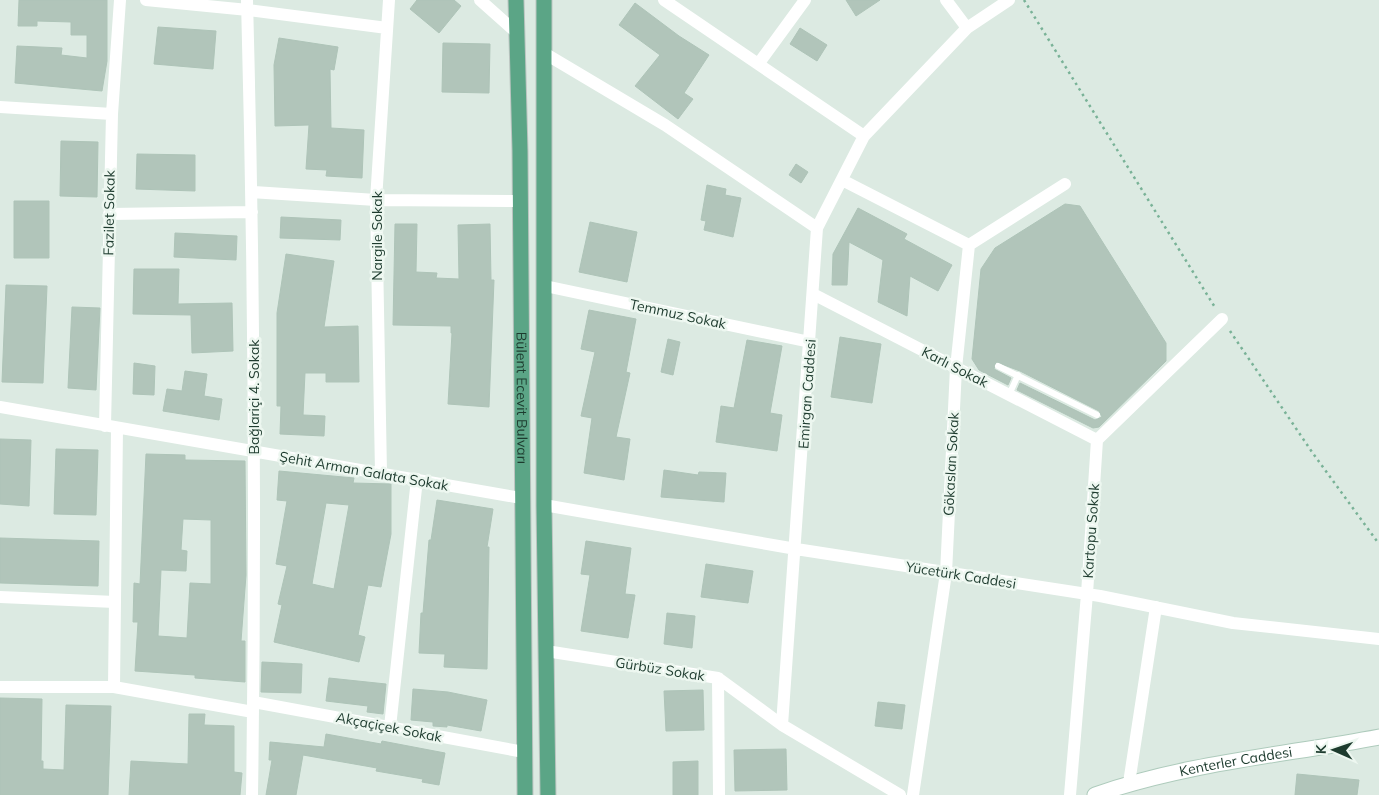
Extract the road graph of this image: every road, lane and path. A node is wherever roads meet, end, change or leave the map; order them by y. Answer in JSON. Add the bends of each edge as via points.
{"nodes":[{"id":1,"x":120,"y":0,"type":"edge"},
{"id":2,"x":146,"y":0,"type":"edge"},
{"id":3,"x":389,"y":0,"type":"edge"},
{"id":4,"x":480,"y":0,"type":"edge"},
{"id":5,"x":544,"y":0,"type":"edge"},
{"id":6,"x":805,"y":0,"type":"edge"},
{"id":7,"x":946,"y":0,"type":"edge"},
{"id":8,"x":1009,"y":0,"type":"edge"},
{"id":9,"x":1024,"y":0,"type":"edge"},
{"id":10,"x":516,"y":1,"type":"edge"},
{"id":11,"x":671,"y":2,"type":"edge"},
{"id":12,"x":248,"y":5,"type":"edge"},
{"id":13,"x":387,"y":28,"type":"junction"},
{"id":14,"x":967,"y":28,"type":"junction"},
{"id":15,"x":516,"y":34,"type":"junction"},
{"id":16,"x":544,"y":53,"type":"junction"},
{"id":17,"x":760,"y":63,"type":"junction"},
{"id":18,"x":0,"y":107,"type":"edge"},
{"id":19,"x":112,"y":114,"type":"junction"},
{"id":20,"x":864,"y":136,"type":"junction"},
{"id":21,"x":842,"y":180,"type":"junction"},
{"id":22,"x":1065,"y":184,"type":"dead end"},
{"id":23,"x":252,"y":192,"type":"junction"},
{"id":24,"x":376,"y":200,"type":"junction"},
{"id":25,"x":520,"y":201,"type":"junction"},
{"id":26,"x":252,"y":212,"type":"junction"},
{"id":27,"x":110,"y":214,"type":"junction"},
{"id":28,"x":817,"y":228,"type":"junction"},
{"id":29,"x":969,"y":245,"type":"junction"},
{"id":30,"x":545,"y":286,"type":"junction"},
{"id":31,"x":813,"y":294,"type":"junction"},
{"id":32,"x":1222,"y":320,"type":"junction"},
{"id":33,"x":810,"y":342,"type":"junction"},
{"id":34,"x":998,"y":366,"type":"dead end"},
{"id":35,"x":956,"y":368,"type":"junction"},
{"id":36,"x":1018,"y":375,"type":"junction"},
{"id":37,"x":1009,"y":395,"type":"junction"},
{"id":38,"x":0,"y":407,"type":"edge"},
{"id":39,"x":1097,"y":415,"type":"dead end"},
{"id":40,"x":111,"y":427,"type":"junction"},
{"id":41,"x":1097,"y":440,"type":"junction"},
{"id":42,"x":254,"y":452,"type":"junction"},
{"id":43,"x":381,"y":473,"type":"junction"},
{"id":44,"x":417,"y":479,"type":"junction"},
{"id":45,"x":521,"y":498,"type":"junction"},
{"id":46,"x":544,"y":505,"type":"junction"},
{"id":47,"x":1379,"y":544,"type":"edge"},
{"id":48,"x":796,"y":549,"type":"junction"},
{"id":49,"x":946,"y":573,"type":"junction"},
{"id":50,"x":1087,"y":594,"type":"junction"},
{"id":51,"x":0,"y":597,"type":"edge"},
{"id":52,"x":115,"y":602,"type":"junction"},
{"id":53,"x":1156,"y":607,"type":"junction"},
{"id":54,"x":1379,"y":639,"type":"edge"},
{"id":55,"x":546,"y":651,"type":"junction"},
{"id":56,"x":718,"y":678,"type":"junction"},
{"id":57,"x":114,"y":686,"type":"junction"},
{"id":58,"x":0,"y":687,"type":"edge"},
{"id":59,"x":253,"y":707,"type":"junction"},
{"id":60,"x":782,"y":725,"type":"junction"},
{"id":61,"x":390,"y":727,"type":"junction"},
{"id":62,"x":1379,"y":736,"type":"edge"},
{"id":63,"x":524,"y":752,"type":"junction"},
{"id":64,"x":1128,"y":789,"type":"edge"},
{"id":65,"x":252,"y":795,"type":"edge"},
{"id":66,"x":525,"y":795,"type":"edge"},
{"id":67,"x":548,"y":795,"type":"edge"},
{"id":68,"x":719,"y":795,"type":"edge"},
{"id":69,"x":900,"y":795,"type":"edge"},
{"id":70,"x":913,"y":795,"type":"edge"},
{"id":71,"x":1070,"y":795,"type":"edge"},
{"id":72,"x":1095,"y":795,"type":"edge"}],
"edges":[{"from":1,"to":19,"type":"street","name":"Fazilet Sokak"},
{"from":2,"to":12,"type":"street"},
{"from":3,"to":13,"type":"street","name":"Nargile Sokak"},
{"from":4,"to":15,"type":"street"},
{"from":5,"to":16,"type":"main road","name":"Bülent Ecevit Bulvarı"},
{"from":6,"to":17,"type":"street"},
{"from":7,"to":14,"type":"street"},
{"from":8,"to":14,"type":"street","name":"Emirgan Caddesi"},
{"from":9,"to":32,"type":"path"},
{"from":10,"to":15,"type":"main road","name":"Bülent Ecevit Bulvarı"},
{"from":11,"to":17,"type":"street"},
{"from":12,"to":13,"type":"street"},
{"from":12,"to":23,"type":"street","name":"Bağlariçi 4. Sokak"},
{"from":13,"to":24,"type":"street","name":"Nargile Sokak"},
{"from":14,"to":20,"type":"street","name":"Emirgan Caddesi"},
{"from":15,"to":25,"type":"main road","name":"Bülent Ecevit Bulvarı"},
{"from":16,"to":28,"type":"street","via":[[665,125]]},
{"from":16,"to":30,"type":"main road","name":"Bülent Ecevit Bulvarı"},
{"from":17,"to":20,"type":"street"},
{"from":18,"to":19,"type":"street"},
{"from":19,"to":27,"type":"street","name":"Fazilet Sokak"},
{"from":20,"to":21,"type":"street","name":"Emirgan Caddesi"},
{"from":21,"to":28,"type":"street","name":"Emirgan Caddesi"},
{"from":21,"to":29,"type":"street"},
{"from":22,"to":29,"type":"street"},
{"from":23,"to":24,"type":"street"},
{"from":23,"to":26,"type":"street","name":"Bağlariçi 4. Sokak"},
{"from":24,"to":25,"type":"street"},
{"from":24,"to":43,"type":"street","name":"Nargile Sokak"},
{"from":25,"to":45,"type":"main road","name":"Bülent Ecevit Bulvarı"},
{"from":26,"to":27,"type":"street"},
{"from":26,"to":42,"type":"street","name":"Bağlariçi 4. Sokak"},
{"from":27,"to":40,"type":"street","name":"Fazilet Sokak"},
{"from":28,"to":31,"type":"street","name":"Emirgan Caddesi"},
{"from":29,"to":35,"type":"street","name":"Gökaslan Sokak"},
{"from":30,"to":33,"type":"street","name":"Temmuz Sokak"},
{"from":30,"to":46,"type":"main road","name":"Bülent Ecevit Bulvarı"},
{"from":31,"to":33,"type":"street","name":"Emirgan Caddesi"},
{"from":31,"to":35,"type":"street","name":"Karlı Sokak"},
{"from":32,"to":41,"type":"street"},
{"from":32,"to":47,"type":"path"},
{"from":33,"to":48,"type":"street","name":"Emirgan Caddesi"},
{"from":34,"to":36,"type":"lane"},
{"from":35,"to":37,"type":"street","name":"Karlı Sokak"},
{"from":35,"to":49,"type":"street","name":"Gökaslan Sokak"},
{"from":36,"to":37,"type":"lane"},
{"from":36,"to":39,"type":"lane"},
{"from":37,"to":41,"type":"street","name":"Karlı Sokak"},
{"from":38,"to":40,"type":"street","name":"Şehit Arman Galata Sokak"},
{"from":40,"to":42,"type":"street","name":"Şehit Arman Galata Sokak"},
{"from":40,"to":52,"type":"street","name":"Fazilet Sokak"},
{"from":41,"to":50,"type":"street","name":"Kartopu Sokak"},
{"from":42,"to":43,"type":"street","name":"Şehit Arman Galata Sokak"},
{"from":42,"to":59,"type":"street","name":"Bağlariçi 4. Sokak"},
{"from":43,"to":44,"type":"street","name":"Şehit Arman Galata Sokak"},
{"from":44,"to":45,"type":"street","name":"Şehit Arman Galata Sokak"},
{"from":44,"to":61,"type":"street"},
{"from":45,"to":63,"type":"main road","name":"Bülent Ecevit Bulvarı"},
{"from":46,"to":48,"type":"street","name":"Yücetürk Caddesi"},
{"from":46,"to":55,"type":"main road","name":"Bülent Ecevit Bulvarı"},
{"from":48,"to":49,"type":"street","name":"Yücetürk Caddesi"},
{"from":48,"to":60,"type":"street","name":"Emirgan Caddesi"},
{"from":49,"to":50,"type":"street","name":"Yücetürk Caddesi"},
{"from":49,"to":70,"type":"street","name":"Gökaslan Sokak"},
{"from":50,"to":53,"type":"street","name":"Yücetürk Caddesi"},
{"from":50,"to":71,"type":"street","name":"Kartopu Sokak"},
{"from":51,"to":52,"type":"street"},
{"from":52,"to":57,"type":"street","name":"Fazilet Sokak"},
{"from":53,"to":54,"type":"street","name":"Yücetürk Caddesi","via":[[1233,623]]},
{"from":53,"to":64,"type":"street"},
{"from":55,"to":56,"type":"street","name":"Gürbüz Sokak"},
{"from":55,"to":67,"type":"main road","name":"Bülent Ecevit Bulvarı"},
{"from":56,"to":60,"type":"street"},
{"from":56,"to":68,"type":"street","name":"Gürbüz Sokak"},
{"from":57,"to":58,"type":"street","name":"Akçaçiçek Sokak"},
{"from":57,"to":59,"type":"street","name":"Akçaçiçek Sokak"},
{"from":59,"to":61,"type":"street","name":"Akçaçiçek Sokak"},
{"from":59,"to":65,"type":"street","name":"Bağlariçi 4. Sokak"},
{"from":60,"to":69,"type":"street"},
{"from":61,"to":63,"type":"street","name":"Akçaçiçek Sokak"},
{"from":62,"to":64,"type":"street","name":"Kenterler Caddesi","via":[[1179,771]]},
{"from":63,"to":66,"type":"main road","name":"Bülent Ecevit Bulvarı"},
{"from":64,"to":72,"type":"street","name":"Kenterler Caddesi"}]}
